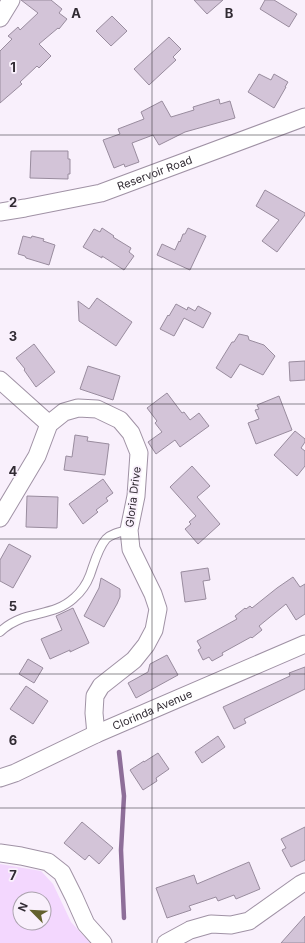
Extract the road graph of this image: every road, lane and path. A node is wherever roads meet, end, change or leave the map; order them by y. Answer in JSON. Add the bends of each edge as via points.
{"nodes":[{"id":1,"x":11,"y":0,"type":"edge"},
{"id":2,"x":0,"y":18,"type":"edge"},
{"id":3,"x":305,"y":117,"type":"edge"},
{"id":4,"x":0,"y":198,"type":"edge"},
{"id":5,"x":25,"y":208,"type":"junction"},
{"id":6,"x":0,"y":212,"type":"edge"},
{"id":7,"x":0,"y":380,"type":"edge"},
{"id":8,"x":49,"y":424,"type":"junction"},
{"id":9,"x":0,"y":518,"type":"edge"},
{"id":10,"x":129,"y":530,"type":"junction"},
{"id":11,"x":0,"y":632,"type":"edge"},
{"id":12,"x":305,"y":644,"type":"edge"},
{"id":13,"x":96,"y":734,"type":"junction"},
{"id":14,"x":0,"y":778,"type":"edge"},
{"id":15,"x":0,"y":853,"type":"edge"},
{"id":16,"x":305,"y":882,"type":"edge"},
{"id":17,"x":103,"y":943,"type":"edge"},
{"id":18,"x":166,"y":943,"type":"edge"}],
"edges":[{"from":1,"to":2,"type":"street"},
{"from":3,"to":5,"type":"street","name":"Reservoir Road","via":[[101,193]]},
{"from":4,"to":5,"type":"street"},
{"from":5,"to":6,"type":"street","name":"Reservoir Road"},
{"from":7,"to":8,"type":"street"},
{"from":8,"to":9,"type":"street","via":[[37,456]]},
{"from":8,"to":10,"type":"street","name":"Gloria Drive","via":[[64,412],[78,408],[97,409],[120,420],[131,433],[138,453],[136,496]]},
{"from":10,"to":11,"type":"lane","via":[[115,533],[106,539],[93,564],[90,576],[74,598],[46,613],[23,618]]},
{"from":10,"to":13,"type":"street","name":"Gloria Drive","via":[[131,549],[158,609],[154,630],[146,645],[134,660],[100,686],[95,696]]},
{"from":12,"to":13,"type":"street","name":"Clorinda Avenue"},
{"from":13,"to":14,"type":"street","name":"Clorinda Avenue"},
{"from":15,"to":17,"type":"street","via":[[48,862],[62,873],[86,924]]},
{"from":16,"to":18,"type":"street","via":[[249,921],[231,925],[211,924],[190,930]]}]}
